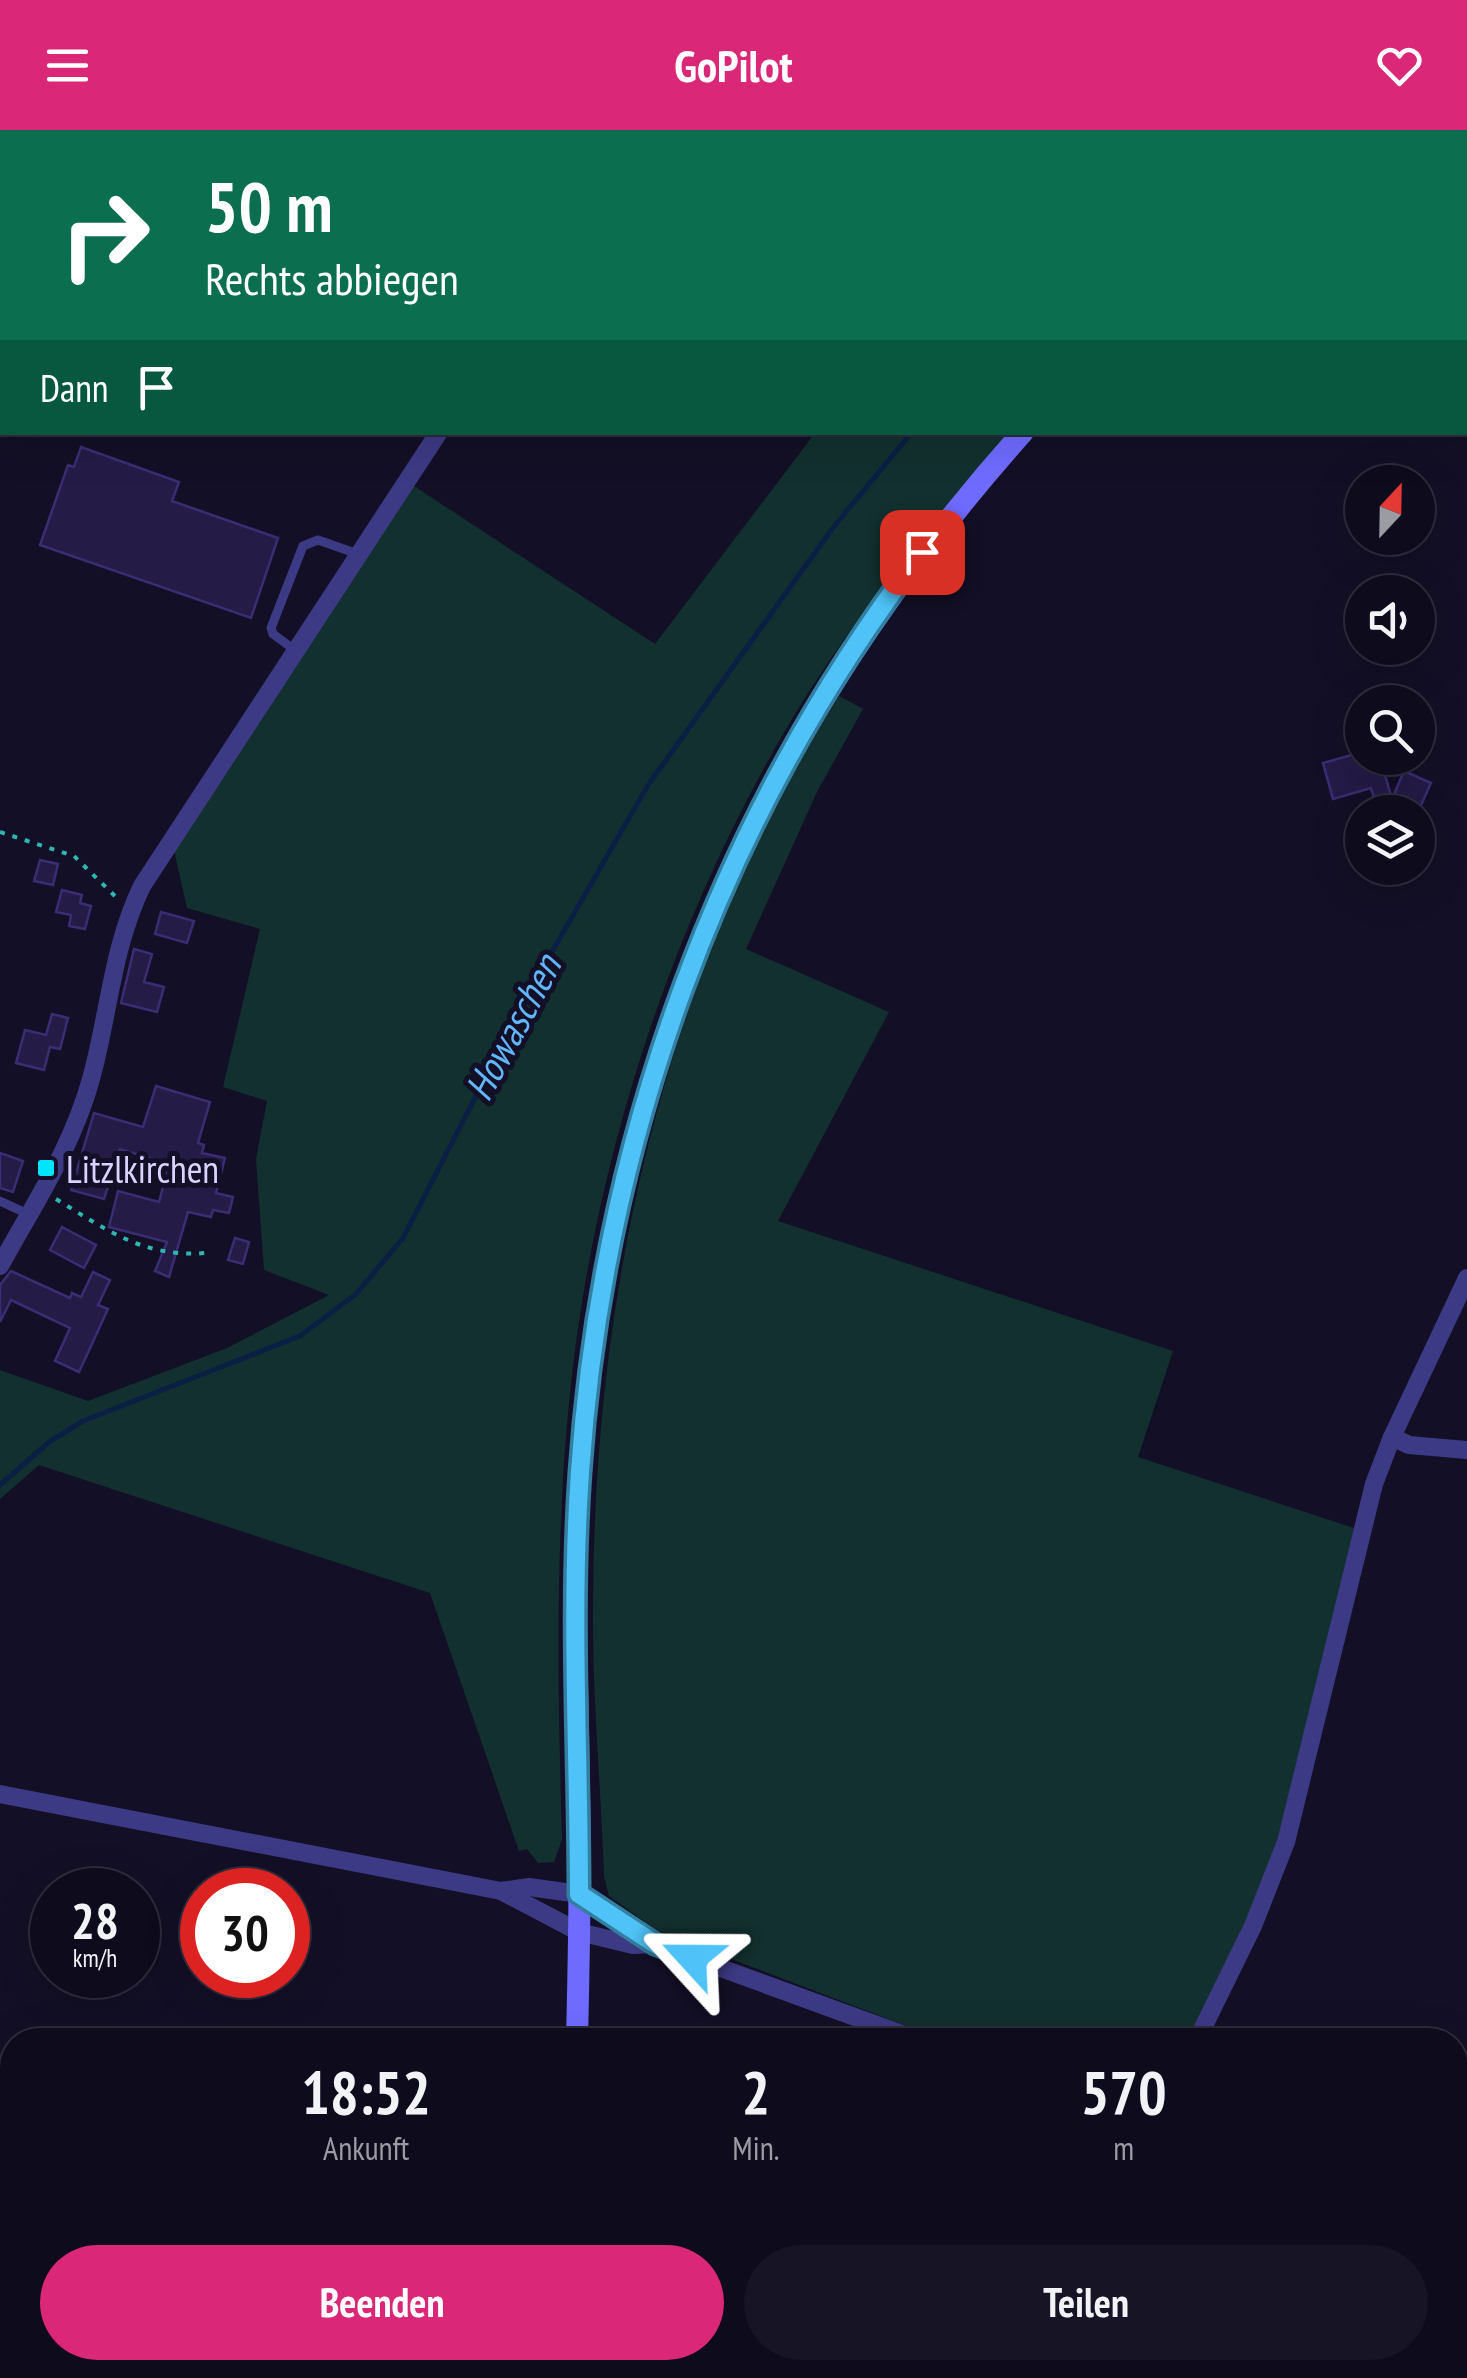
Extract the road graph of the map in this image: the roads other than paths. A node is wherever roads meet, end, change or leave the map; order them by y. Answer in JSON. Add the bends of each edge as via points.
{"nodes":[{"id":1,"x":437,"y":435,"type":"edge"},
{"id":2,"x":1020,"y":435,"type":"edge"},
{"id":3,"x":360,"y":555,"type":"junction"},
{"id":4,"x":296,"y":651,"type":"junction"},
{"id":5,"x":0,"y":1201,"type":"edge"},
{"id":6,"x":30,"y":1215,"type":"junction"},
{"id":7,"x":0,"y":1266,"type":"edge"},
{"id":8,"x":1467,"y":1278,"type":"edge"},
{"id":9,"x":1392,"y":1436,"type":"junction"},
{"id":10,"x":1467,"y":1450,"type":"edge"},
{"id":11,"x":0,"y":1794,"type":"edge"},
{"id":12,"x":501,"y":1891,"type":"junction"},
{"id":13,"x":579,"y":1894,"type":"junction"},
{"id":14,"x":579,"y":1932,"type":"junction"},
{"id":15,"x":655,"y":1944,"type":"junction"},
{"id":16,"x":578,"y":2028,"type":"edge"},
{"id":17,"x":885,"y":2028,"type":"edge"},
{"id":18,"x":1203,"y":2028,"type":"edge"}],
"edges":[{"from":1,"to":3,"type":"street"},
{"from":2,"to":13,"type":"street","via":[[885,600],[799,735],[696,950],[638,1120],[603,1272],[580,1473]]},
{"from":3,"to":4,"type":"street"},
{"from":3,"to":4,"type":"lane","via":[[318,540],[303,546],[272,628]]},
{"from":4,"to":6,"type":"street","via":[[128,915],[92,1076],[67,1147]]},
{"from":5,"to":6,"type":"lane"},
{"from":6,"to":7,"type":"street"},
{"from":8,"to":9,"type":"street"},
{"from":9,"to":10,"type":"street","via":[[1410,1445]]},
{"from":9,"to":18,"type":"street","via":[[1361,1530],[1286,1842]]},
{"from":11,"to":12,"type":"street"},
{"from":12,"to":13,"type":"street","via":[[528,1887]]},
{"from":12,"to":14,"type":"street"},
{"from":13,"to":14,"type":"street"},
{"from":13,"to":15,"type":"street"},
{"from":14,"to":15,"type":"street"},
{"from":14,"to":16,"type":"street"},
{"from":15,"to":17,"type":"street"}]}
